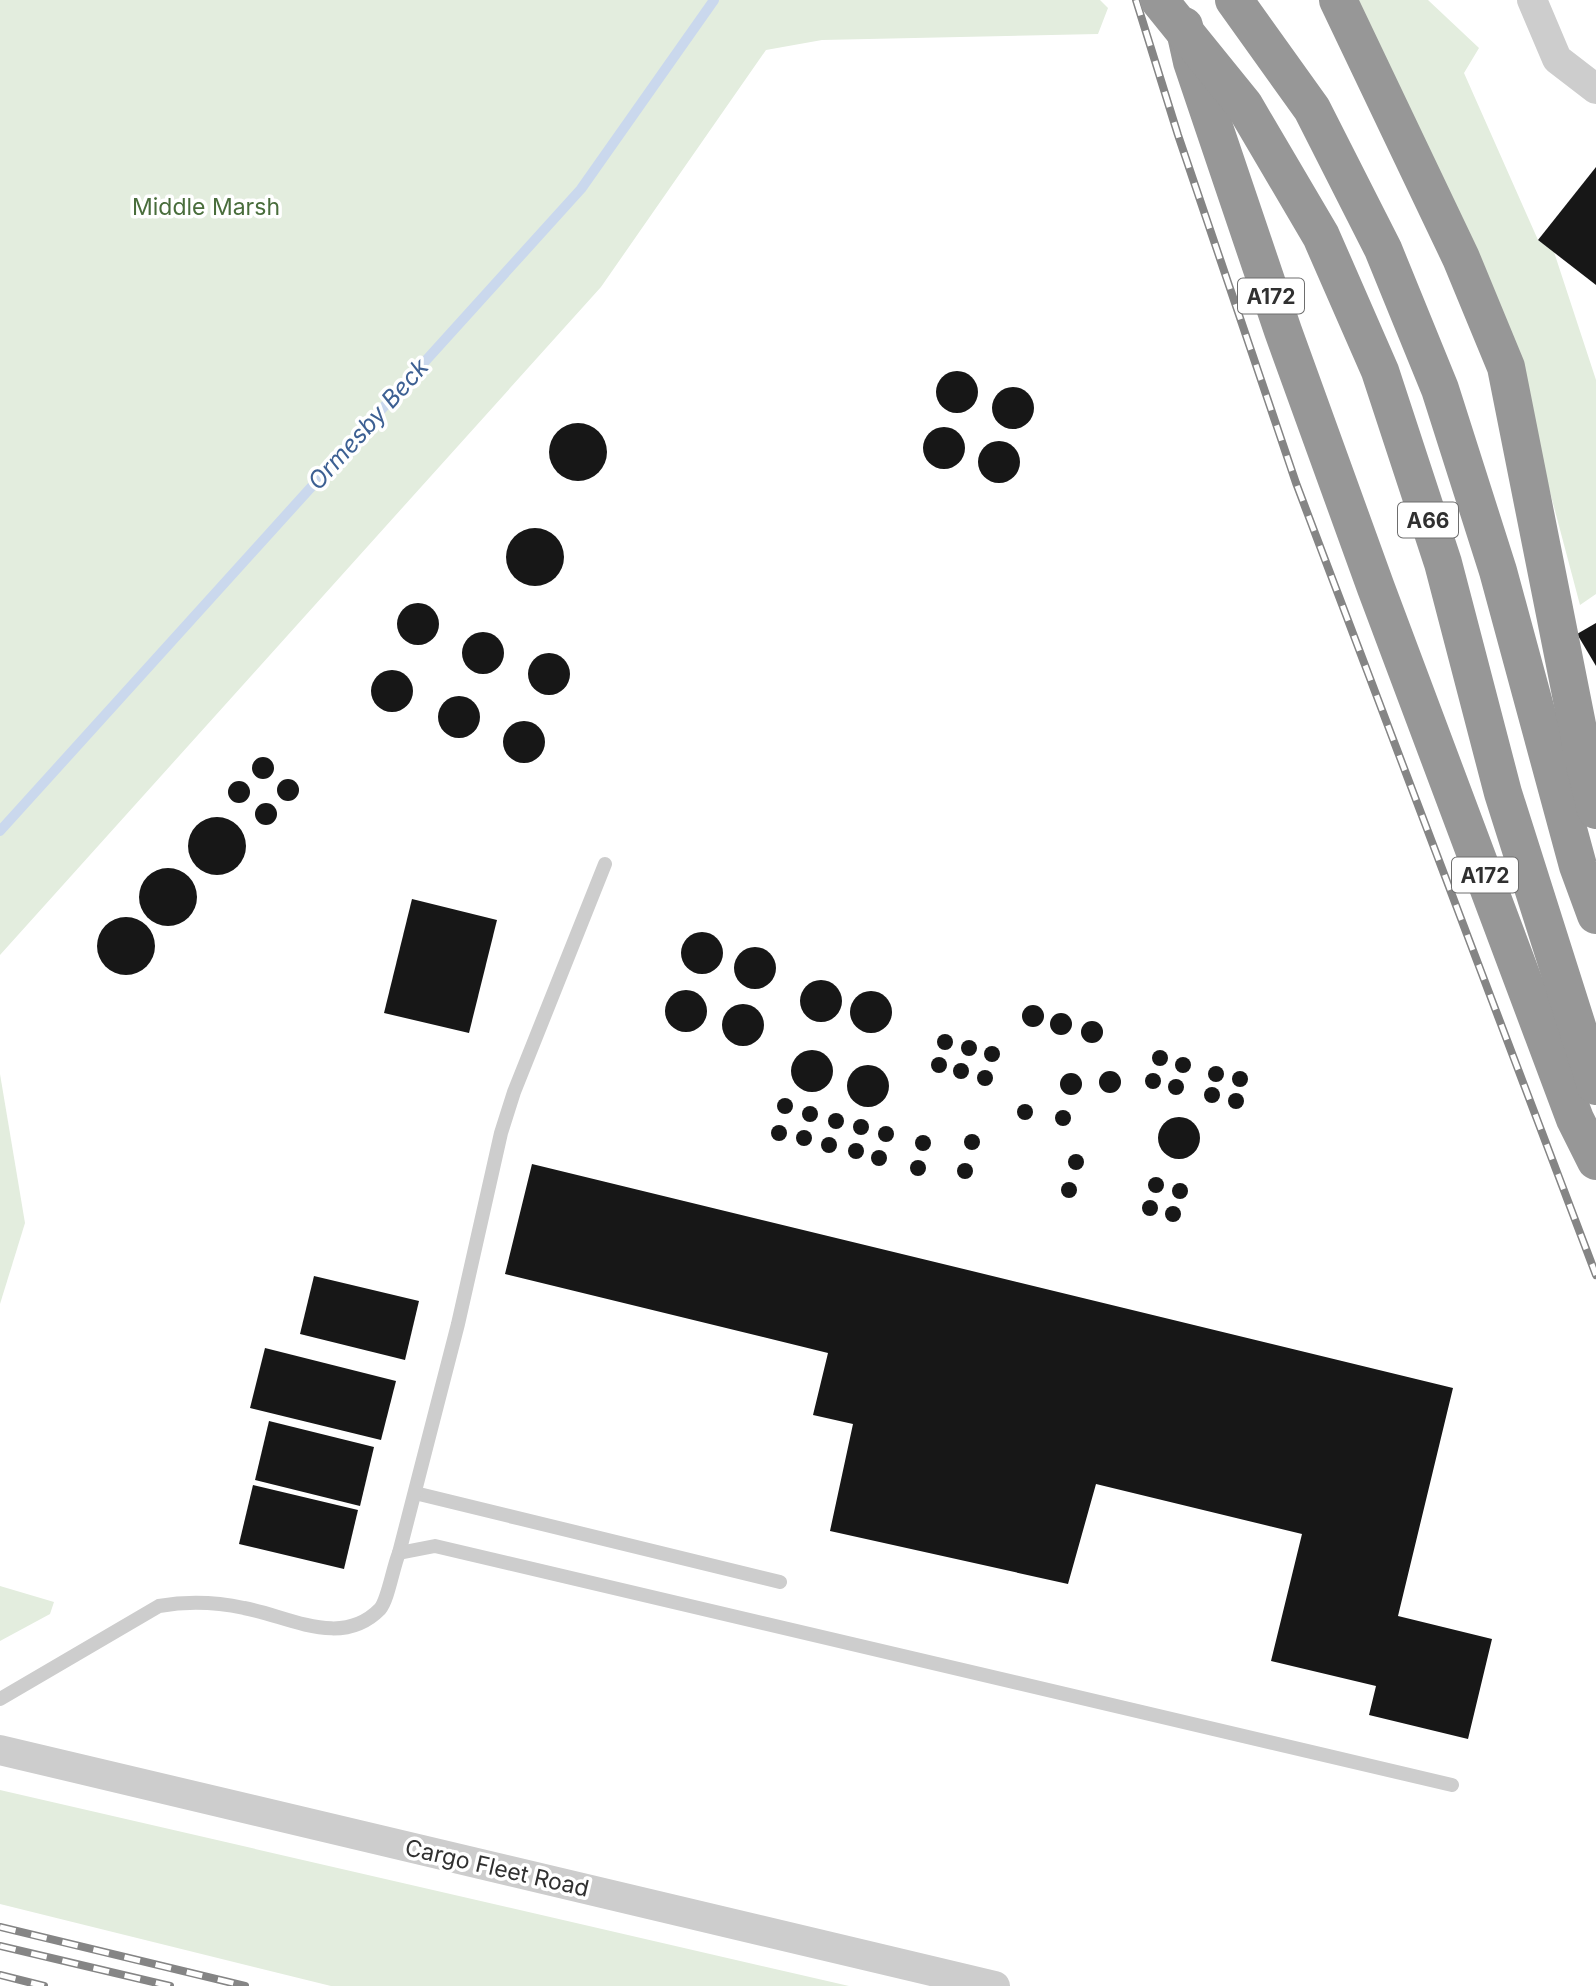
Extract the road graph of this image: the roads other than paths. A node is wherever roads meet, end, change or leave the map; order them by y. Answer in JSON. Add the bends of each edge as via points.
{"nodes":[{"id":1,"x":1159,"y":0,"type":"edge"},
{"id":2,"x":1178,"y":0,"type":"edge"},
{"id":3,"x":1234,"y":0,"type":"edge"},
{"id":4,"x":1338,"y":0,"type":"edge"},
{"id":5,"x":1532,"y":0,"type":"edge"},
{"id":6,"x":1596,"y":89,"type":"edge"},
{"id":7,"x":1596,"y":810,"type":"edge"},
{"id":8,"x":605,"y":864,"type":"dead end"},
{"id":9,"x":1596,"y":915,"type":"edge"},
{"id":10,"x":1596,"y":1086,"type":"edge"},
{"id":11,"x":1596,"y":1161,"type":"edge"},
{"id":12,"x":415,"y":1493,"type":"junction"},
{"id":13,"x":399,"y":1553,"type":"junction"},
{"id":14,"x":780,"y":1582,"type":"dead end"},
{"id":15,"x":0,"y":1699,"type":"edge"},
{"id":16,"x":0,"y":1750,"type":"edge"},
{"id":17,"x":1452,"y":1785,"type":"dead end"},
{"id":18,"x":995,"y":1986,"type":"edge"}],
"edges":[{"from":1,"to":10,"type":"highway","number":"A66","bridge":true,"via":[[1244,104],[1321,236],[1380,371],[1443,563],[1503,793]]},
{"from":2,"to":11,"type":"highway","number":"A172","via":[[1192,62],[1283,331],[1575,1119]]},
{"from":3,"to":9,"type":"highway","number":"A66","via":[[1312,109],[1383,248],[1440,389],[1498,571],[1577,866]]},
{"from":4,"to":7,"type":"highway","via":[[1461,258],[1506,367]]},
{"from":5,"to":6,"type":"street","via":[[1557,59]]},
{"from":8,"to":12,"type":"lane","via":[[501,1133]]},
{"from":12,"to":13,"type":"lane"},
{"from":12,"to":14,"type":"lane"},
{"from":13,"to":15,"type":"lane","via":[[382,1607],[357,1626],[325,1630],[244,1608],[186,1601],[159,1606]]},
{"from":13,"to":17,"type":"lane","via":[[435,1546]]},
{"from":16,"to":18,"type":"street","name":"Cargo Fleet Road"}]}
